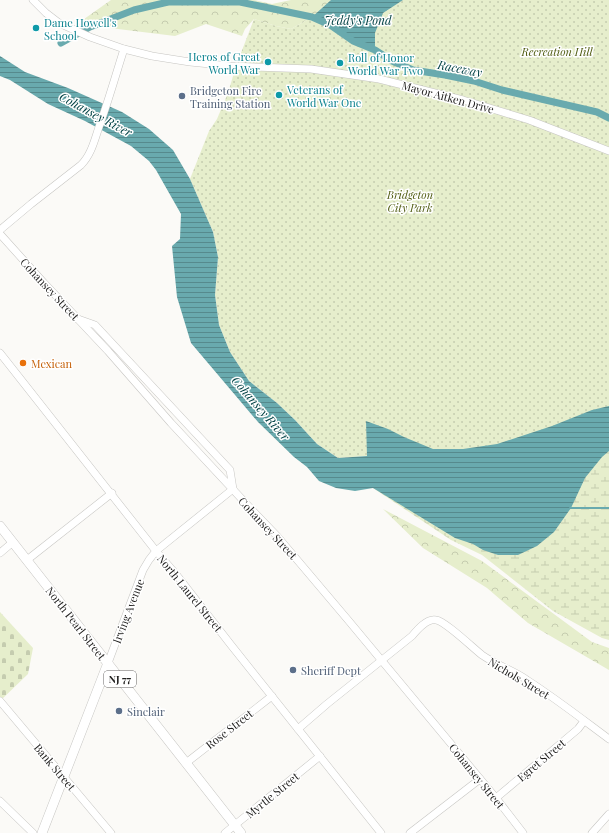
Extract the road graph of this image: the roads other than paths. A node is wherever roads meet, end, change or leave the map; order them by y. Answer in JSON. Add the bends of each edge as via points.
{"nodes":[{"id":1,"x":33,"y":0,"type":"edge"},
{"id":2,"x":124,"y":49,"type":"junction"},
{"id":3,"x":609,"y":151,"type":"edge"},
{"id":4,"x":0,"y":230,"type":"edge"},
{"id":5,"x":0,"y":234,"type":"edge"},
{"id":6,"x":77,"y":318,"type":"junction"},
{"id":7,"x":0,"y":352,"type":"edge"},
{"id":8,"x":233,"y":489,"type":"junction"},
{"id":9,"x":112,"y":494,"type":"junction"},
{"id":10,"x":0,"y":526,"type":"edge"},
{"id":11,"x":13,"y":542,"type":"junction"},
{"id":12,"x":156,"y":551,"type":"junction"},
{"id":13,"x":0,"y":553,"type":"edge"},
{"id":14,"x":27,"y":560,"type":"junction"},
{"id":15,"x":381,"y":660,"type":"junction"},
{"id":16,"x":108,"y":663,"type":"junction"},
{"id":17,"x":272,"y":696,"type":"junction"},
{"id":18,"x":0,"y":701,"type":"edge"},
{"id":19,"x":584,"y":721,"type":"junction"},
{"id":20,"x":298,"y":729,"type":"junction"},
{"id":21,"x":609,"y":739,"type":"edge"},
{"id":22,"x":320,"y":756,"type":"junction"},
{"id":23,"x":186,"y":762,"type":"junction"},
{"id":24,"x":63,"y":776,"type":"junction"},
{"id":25,"x":480,"y":779,"type":"junction"},
{"id":26,"x":496,"y":798,"type":"junction"},
{"id":27,"x":0,"y":801,"type":"edge"},
{"id":28,"x":609,"y":814,"type":"edge"},
{"id":29,"x":234,"y":825,"type":"junction"},
{"id":30,"x":33,"y":833,"type":"edge"},
{"id":31,"x":42,"y":833,"type":"edge"},
{"id":32,"x":111,"y":833,"type":"edge"},
{"id":33,"x":225,"y":833,"type":"edge"},
{"id":34,"x":241,"y":833,"type":"edge"},
{"id":35,"x":381,"y":833,"type":"edge"},
{"id":36,"x":410,"y":833,"type":"edge"},
{"id":37,"x":523,"y":833,"type":"edge"},
{"id":38,"x":592,"y":833,"type":"edge"}],
"edges":[{"from":1,"to":2,"type":"street","name":"Mayor Aitken Drive","via":[[59,23]]},
{"from":2,"to":3,"type":"street","name":"Mayor Aitken Drive","via":[[190,62],[311,69],[379,80],[463,100],[529,120]]},
{"from":2,"to":4,"type":"street","via":[[86,160]]},
{"from":5,"to":6,"type":"street","name":"Cohansey Street"},
{"from":6,"to":8,"type":"street","name":"Cohansey Street"},
{"from":6,"to":8,"type":"street","via":[[95,325],[230,470]]},
{"from":7,"to":9,"type":"street","name":"North Laurel Street"},
{"from":8,"to":12,"type":"street","name":"Irving Avenue"},
{"from":8,"to":15,"type":"street","name":"Cohansey Street","via":[[306,569]]},
{"from":9,"to":12,"type":"street","name":"North Laurel Street"},
{"from":9,"to":14,"type":"street"},
{"from":10,"to":11,"type":"main road","name":"North Pearl Street","number":"NJ 77"},
{"from":11,"to":13,"type":"street"},
{"from":11,"to":14,"type":"main road","name":"North Pearl Street","number":"NJ 77"},
{"from":12,"to":16,"type":"street","name":"Irving Avenue","via":[[144,570]]},
{"from":12,"to":17,"type":"street","name":"North Laurel Street"},
{"from":14,"to":16,"type":"main road","name":"North Pearl Street","number":"NJ 77"},
{"from":15,"to":19,"type":"street","name":"Nichols Street","via":[[434,619],[483,656],[528,680]]},
{"from":15,"to":20,"type":"street"},
{"from":15,"to":25,"type":"street","name":"Cohansey Street"},
{"from":16,"to":23,"type":"main road","name":"North Pearl Street","number":"NJ 77"},
{"from":16,"to":24,"type":"main road","name":"Irving Avenue"},
{"from":17,"to":20,"type":"street","name":"North Laurel Street"},
{"from":17,"to":23,"type":"street","name":"Rose Street"},
{"from":18,"to":24,"type":"street","name":"Bank Street"},
{"from":19,"to":21,"type":"street","name":"Nichols Street"},
{"from":19,"to":26,"type":"street","name":"Egret Street","via":[[578,729]]},
{"from":20,"to":22,"type":"street","name":"North Laurel Street"},
{"from":22,"to":29,"type":"street","name":"Myrtle Street"},
{"from":22,"to":35,"type":"street","name":"North Laurel Street"},
{"from":23,"to":29,"type":"main road","name":"North Pearl Street","number":"NJ 77"},
{"from":24,"to":31,"type":"main road","name":"Irving Avenue"},
{"from":24,"to":32,"type":"street","name":"Bank Street"},
{"from":25,"to":26,"type":"street","name":"Cohansey Street"},
{"from":25,"to":36,"type":"street"},
{"from":26,"to":37,"type":"street","name":"Cohansey Street"},
{"from":27,"to":30,"type":"street"},
{"from":28,"to":38,"type":"street"},
{"from":29,"to":33,"type":"street","name":"Myrtle Street"},
{"from":29,"to":34,"type":"main road","name":"North Pearl Street","number":"NJ 77"}]}
